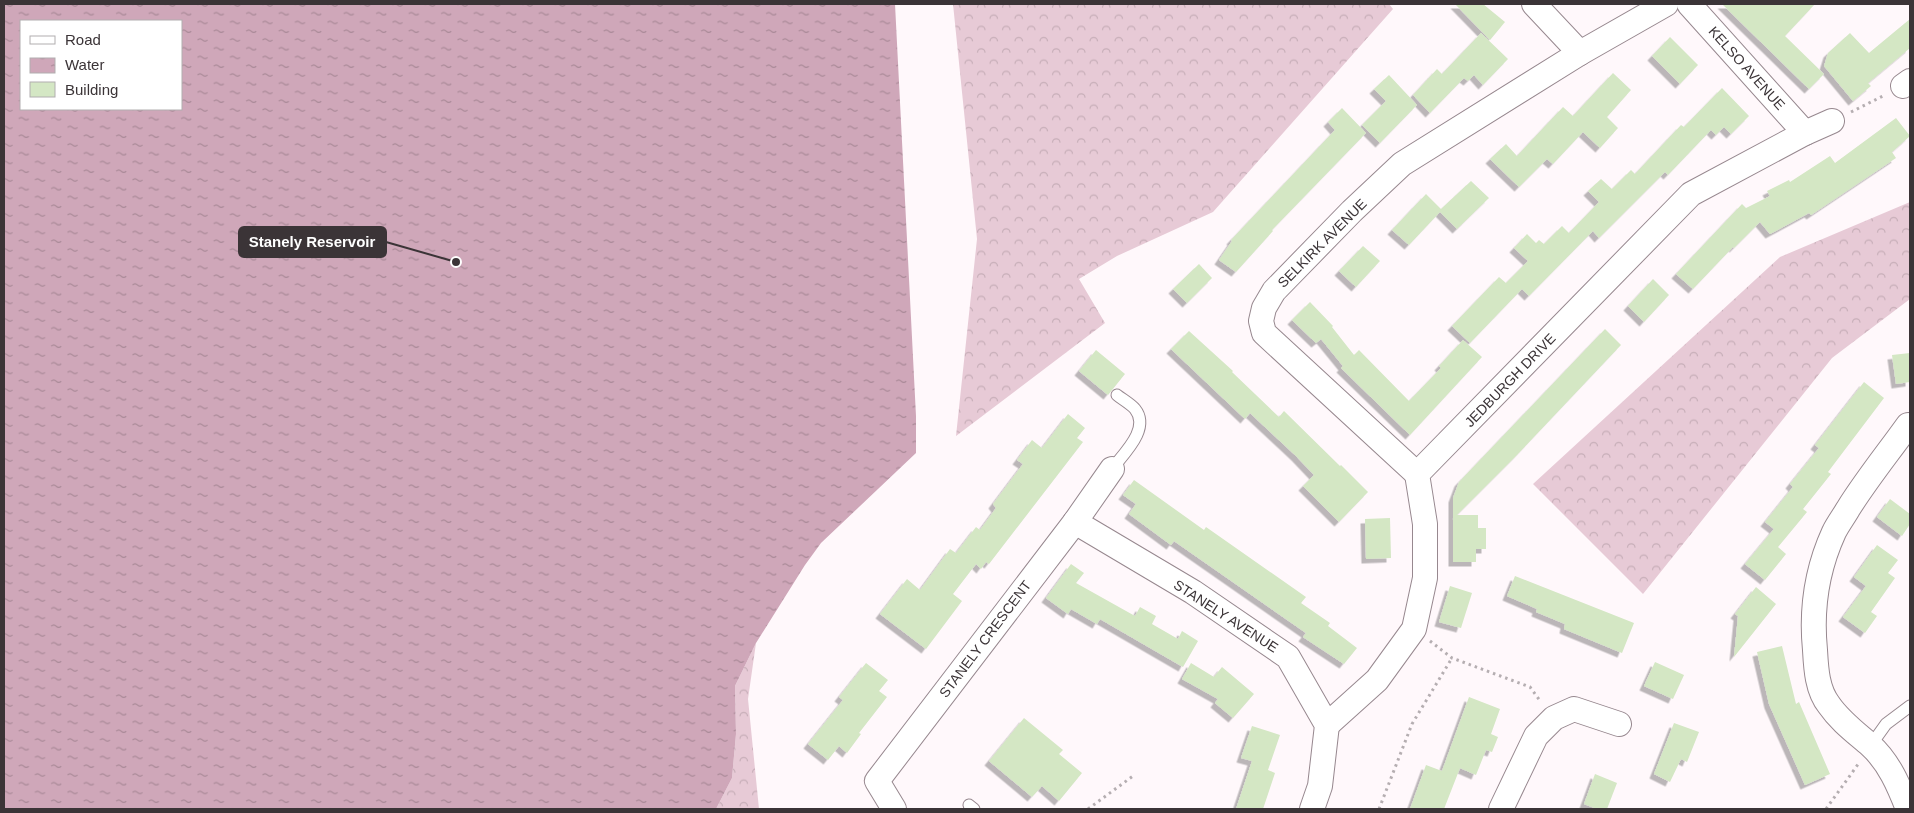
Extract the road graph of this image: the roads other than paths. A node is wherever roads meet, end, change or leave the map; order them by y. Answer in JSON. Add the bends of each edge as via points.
{"nodes":[{"id":1,"x":1534,"y":4,"type":"edge"},
{"id":2,"x":1666,"y":4,"type":"edge"},
{"id":3,"x":1689,"y":4,"type":"edge"},
{"id":4,"x":1580,"y":52,"type":"junction"},
{"id":5,"x":1832,"y":121,"type":"road end"},
{"id":6,"x":1805,"y":133,"type":"junction"},
{"id":7,"x":1117,"y":395,"type":"dead end"},
{"id":8,"x":1908,"y":426,"type":"dead end"},
{"id":9,"x":1112,"y":470,"type":"joint"},
{"id":10,"x":1417,"y":474,"type":"junction"},
{"id":11,"x":1075,"y":522,"type":"junction"},
{"id":12,"x":1910,"y":706,"type":"edge"},
{"id":13,"x":1619,"y":724,"type":"dead end"},
{"id":14,"x":1327,"y":725,"type":"junction"},
{"id":15,"x":1870,"y":746,"type":"junction"},
{"id":16,"x":894,"y":809,"type":"edge"},
{"id":17,"x":1312,"y":809,"type":"edge"},
{"id":18,"x":1501,"y":809,"type":"edge"},
{"id":19,"x":1908,"y":809,"type":"edge"}],
"edges":[{"from":1,"to":4,"type":"street"},
{"from":2,"to":4,"type":"street","name":"SELKIRK AVENUE"},
{"from":3,"to":6,"type":"street","name":"KELSO AVENUE"},
{"from":4,"to":10,"type":"street","name":"SELKIRK AVENUE","via":[[1402,164],[1274,291],[1264,308],[1261,321],[1264,332]]},
{"from":5,"to":6,"type":"street","name":"JEDBURGH DRIVE"},
{"from":6,"to":10,"type":"street","name":"JEDBURGH DRIVE","via":[[1691,194]]},
{"from":7,"to":9,"type":"lane","via":[[1135,409],[1141,421],[1139,432]]},
{"from":8,"to":15,"type":"street","via":[[1858,493],[1835,531],[1815,595],[1813,633],[1817,678],[1827,704]]},
{"from":9,"to":11,"type":"street","name":"STANELY CRESCENT"},
{"from":10,"to":14,"type":"street","via":[[1425,524],[1424,578],[1414,629],[1377,680]]},
{"from":11,"to":14,"type":"street","name":"STANELY AVENUE","via":[[1193,592],[1288,657]]},
{"from":11,"to":16,"type":"street","name":"STANELY CRESCENT","via":[[877,780]]},
{"from":12,"to":15,"type":"lane","via":[[1886,724]]},
{"from":13,"to":18,"type":"street","via":[[1574,709],[1554,718],[1536,736]]},
{"from":14,"to":17,"type":"street","via":[[1320,786]]},
{"from":15,"to":19,"type":"street","via":[[1887,764]]}]}
